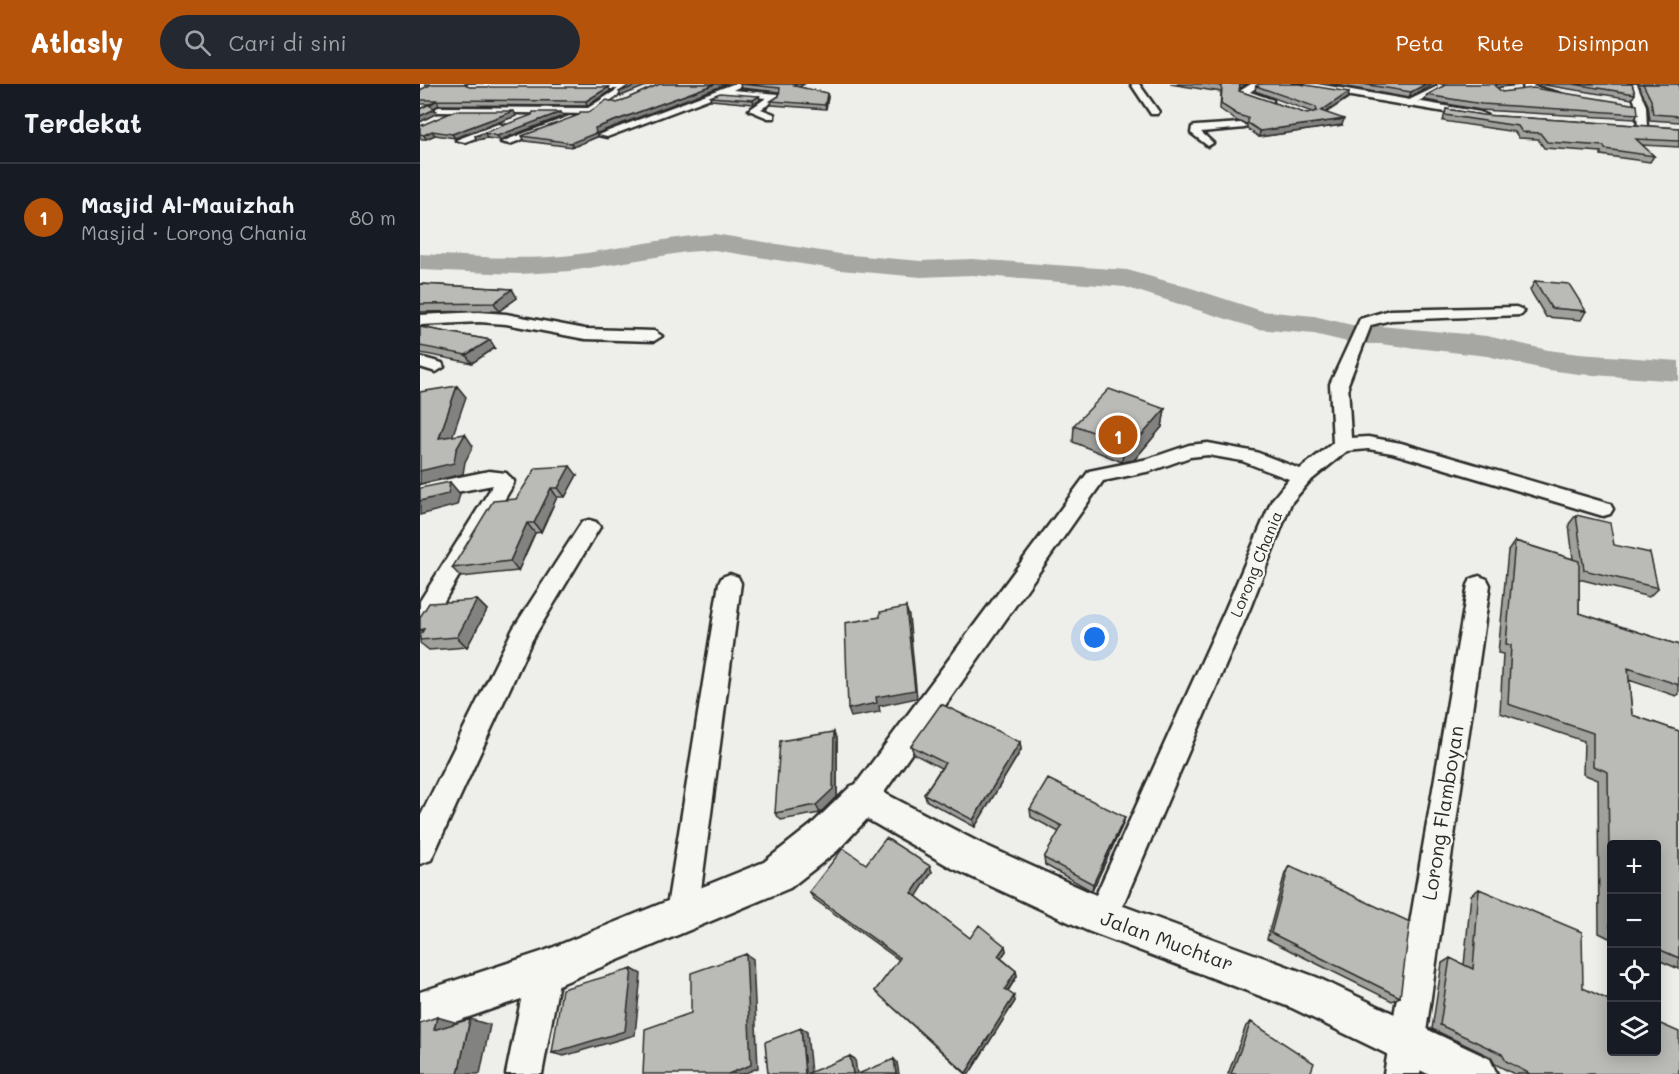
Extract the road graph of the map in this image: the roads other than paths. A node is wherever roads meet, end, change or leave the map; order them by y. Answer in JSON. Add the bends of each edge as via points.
{"nodes":[{"id":1,"x":741,"y":84,"type":"edge"},
{"id":2,"x":1135,"y":84,"type":"edge"},
{"id":3,"x":1257,"y":84,"type":"edge"},
{"id":4,"x":1298,"y":84,"type":"edge"},
{"id":5,"x":1441,"y":84,"type":"edge"},
{"id":6,"x":1634,"y":84,"type":"edge"},
{"id":7,"x":629,"y":85,"type":"edge"},
{"id":8,"x":471,"y":86,"type":"edge"},
{"id":9,"x":584,"y":87,"type":"junction"},
{"id":10,"x":1526,"y":88,"type":"edge"},
{"id":11,"x":717,"y":92,"type":"junction"},
{"id":12,"x":1570,"y":96,"type":"edge"},
{"id":13,"x":630,"y":98,"type":"edge"},
{"id":14,"x":1406,"y":104,"type":"junction"},
{"id":15,"x":1629,"y":104,"type":"edge"},
{"id":16,"x":1641,"y":106,"type":"junction"},
{"id":17,"x":489,"y":111,"type":"junction"},
{"id":18,"x":543,"y":111,"type":"junction"},
{"id":19,"x":590,"y":111,"type":"junction"},
{"id":20,"x":1154,"y":112,"type":"dead end"},
{"id":21,"x":1262,"y":113,"type":"edge"},
{"id":22,"x":438,"y":115,"type":"dead end"},
{"id":23,"x":771,"y":116,"type":"dead end"},
{"id":24,"x":1491,"y":116,"type":"edge"},
{"id":25,"x":470,"y":122,"type":"edge"},
{"id":26,"x":1643,"y":126,"type":"edge"},
{"id":27,"x":461,"y":128,"type":"edge"},
{"id":28,"x":451,"y":134,"type":"edge"},
{"id":29,"x":1252,"y":134,"type":"edge"},
{"id":30,"x":603,"y":135,"type":"edge"},
{"id":31,"x":461,"y":140,"type":"edge"},
{"id":32,"x":506,"y":142,"type":"edge"},
{"id":33,"x":1208,"y":143,"type":"dead end"},
{"id":34,"x":1516,"y":312,"type":"dead end"},
{"id":35,"x":421,"y":321,"type":"edge"},
{"id":36,"x":654,"y":336,"type":"dead end"},
{"id":37,"x":1342,"y":445,"type":"junction"},
{"id":38,"x":1302,"y":477,"type":"junction"},
{"id":39,"x":420,"y":492,"type":"edge"},
{"id":40,"x":1603,"y":509,"type":"dead end"},
{"id":41,"x":589,"y":527,"type":"dead end"},
{"id":42,"x":730,"y":583,"type":"dead end"},
{"id":43,"x":1479,"y":585,"type":"dead end"},
{"id":44,"x":420,"y":621,"type":"edge"},
{"id":45,"x":863,"y":798,"type":"junction"},
{"id":46,"x":420,"y":849,"type":"edge"},
{"id":47,"x":682,"y":913,"type":"junction"},
{"id":48,"x":1102,"y":917,"type":"junction"},
{"id":49,"x":544,"y":971,"type":"junction"},
{"id":50,"x":420,"y":1013,"type":"edge"},
{"id":51,"x":1405,"y":1057,"type":"edge"},
{"id":52,"x":524,"y":1074,"type":"edge"},
{"id":53,"x":1475,"y":1074,"type":"edge"}],
"edges":[{"from":1,"to":11,"type":"street"},
{"from":2,"to":20,"type":"street"},
{"from":3,"to":21,"type":"street","via":[[1243,93],[1281,108]]},
{"from":4,"to":14,"type":"street"},
{"from":5,"to":14,"type":"street","via":[[1444,86]]},
{"from":6,"to":16,"type":"street"},
{"from":7,"to":9,"type":"street"},
{"from":7,"to":19,"type":"street"},
{"from":8,"to":9,"type":"street"},
{"from":9,"to":18,"type":"street"},
{"from":10,"to":12,"type":"street"},
{"from":11,"to":23,"type":"street","via":[[776,96],[754,110]]},
{"from":11,"to":30,"type":"street"},
{"from":13,"to":19,"type":"street"},
{"from":14,"to":24,"type":"street"},
{"from":15,"to":16,"type":"street"},
{"from":16,"to":26,"type":"street"},
{"from":17,"to":18,"type":"street"},
{"from":17,"to":22,"type":"street","via":[[456,110]]},
{"from":17,"to":25,"type":"street"},
{"from":18,"to":19,"type":"street"},
{"from":18,"to":31,"type":"street"},
{"from":19,"to":32,"type":"street"},
{"from":27,"to":28,"type":"street"},
{"from":29,"to":33,"type":"street","via":[[1241,121],[1196,129]]},
{"from":34,"to":37,"type":"street","via":[[1390,315],[1365,322],[1339,384]]},
{"from":35,"to":36,"type":"street","via":[[479,317],[585,334]]},
{"from":37,"to":38,"type":"street","name":"Lorong Chania"},
{"from":37,"to":40,"type":"street","via":[[1395,447]]},
{"from":38,"to":45,"type":"street","via":[[1269,463],[1216,449],[1193,450],[1096,477]]},
{"from":38,"to":48,"type":"street","name":"Lorong Chania","via":[[1282,500]]},
{"from":39,"to":44,"type":"street","via":[[489,478],[504,481]]},
{"from":41,"to":46,"type":"street","via":[[522,636]]},
{"from":42,"to":47,"type":"street"},
{"from":43,"to":51,"type":"street","name":"Lorong Flamboyan"},
{"from":45,"to":47,"type":"street","via":[[824,838],[777,875]]},
{"from":45,"to":48,"type":"street","name":"Jalan Muchtar","via":[[965,855]]},
{"from":47,"to":49,"type":"street"},
{"from":48,"to":51,"type":"street","name":"Jalan Muchtar","via":[[1302,991]]},
{"from":49,"to":50,"type":"street"},
{"from":49,"to":52,"type":"street"},
{"from":51,"to":53,"type":"street","name":"Jalan Muchtar"}]}
